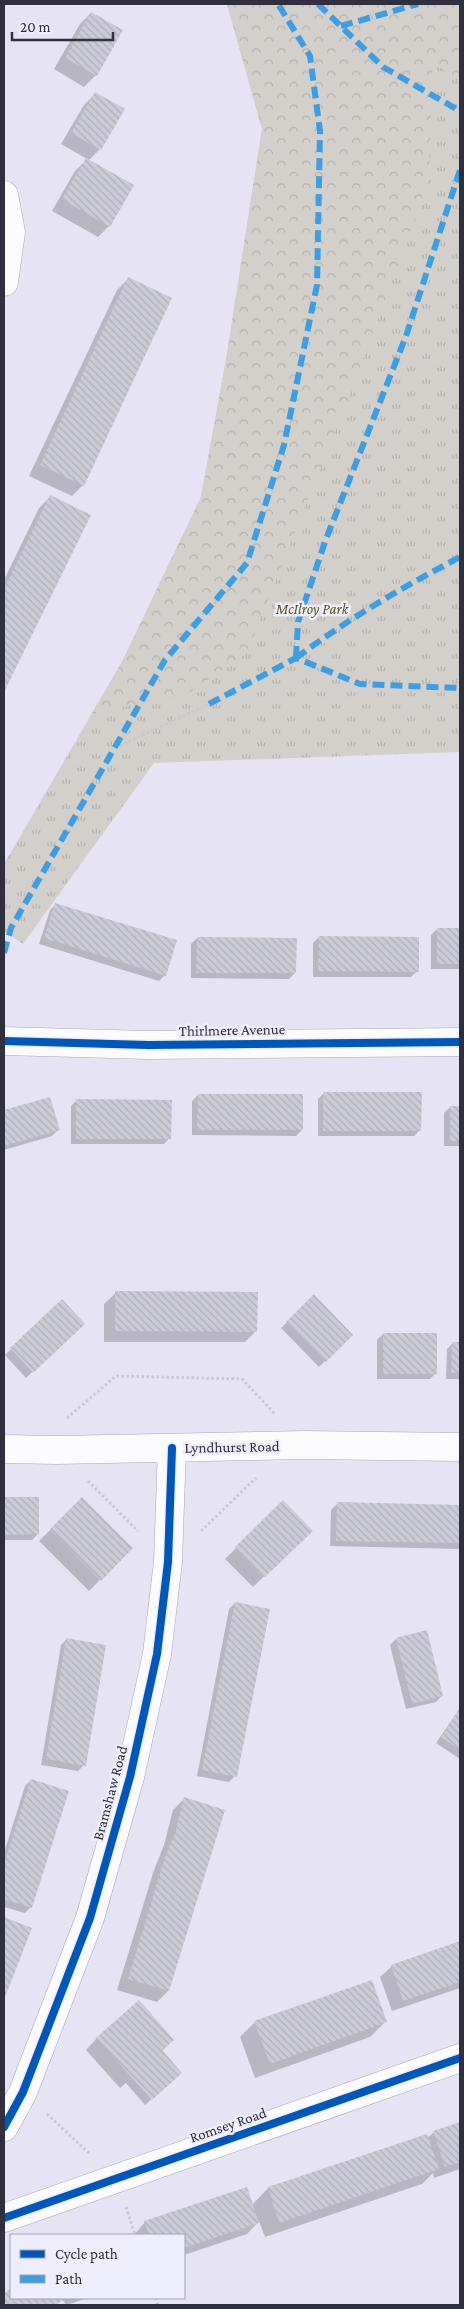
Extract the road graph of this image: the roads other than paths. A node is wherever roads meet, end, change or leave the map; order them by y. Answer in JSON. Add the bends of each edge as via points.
{"nodes":[{"id":1,"x":4,"y":195,"type":"edge"},
{"id":2,"x":4,"y":282,"type":"edge"},
{"id":3,"x":4,"y":1042,"type":"edge"},
{"id":4,"x":460,"y":1042,"type":"edge"},
{"id":5,"x":460,"y":1447,"type":"edge"},
{"id":6,"x":172,"y":1448,"type":"junction"},
{"id":7,"x":4,"y":1449,"type":"edge"},
{"id":8,"x":460,"y":2058,"type":"edge"},
{"id":9,"x":4,"y":2127,"type":"edge"},
{"id":10,"x":4,"y":2218,"type":"edge"}],
"edges":[{"from":1,"to":2,"type":"street","via":[[10,232]]},
{"from":3,"to":4,"type":"street","name":"Thirlmere Avenue","via":[[148,1045]]},
{"from":5,"to":6,"type":"street","name":"Lyndhurst Road","via":[[305,1445]]},
{"from":6,"to":7,"type":"street","name":"Lyndhurst Road"},
{"from":6,"to":9,"type":"street","name":"Bramshaw Road","via":[[168,1562],[159,1636],[130,1777],[90,1918],[22,2092]]},
{"from":8,"to":10,"type":"street","name":"Romsey Road"}]}
